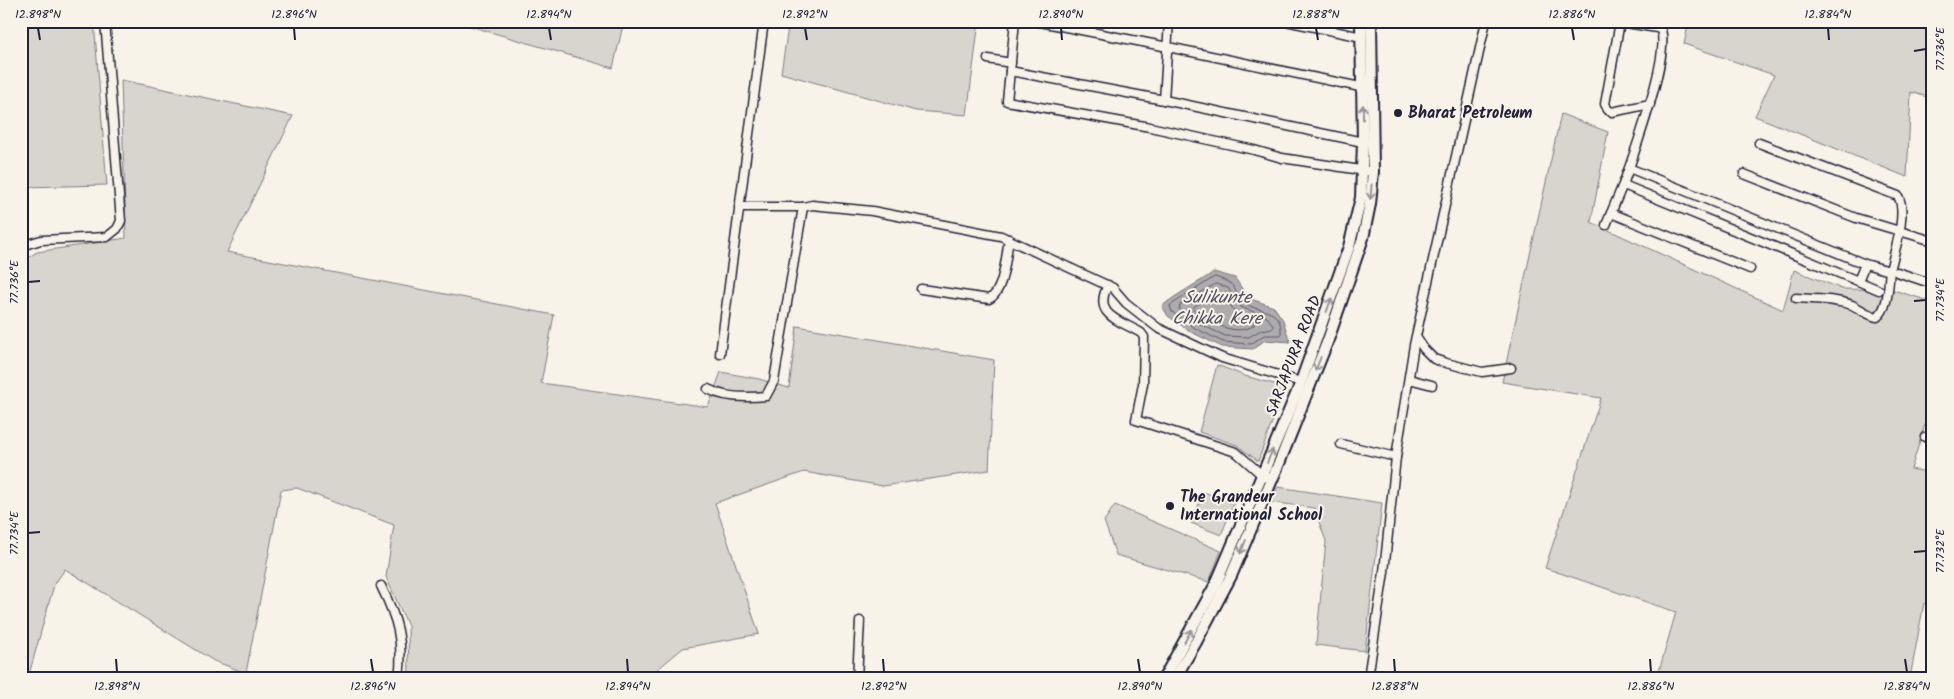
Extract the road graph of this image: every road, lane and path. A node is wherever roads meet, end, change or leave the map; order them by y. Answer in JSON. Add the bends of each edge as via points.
{"nodes":[{"id":1,"x":105,"y":21,"type":"edge"},
{"id":2,"x":764,"y":21,"type":"edge"},
{"id":3,"x":1015,"y":21,"type":"edge"},
{"id":4,"x":1035,"y":21,"type":"edge"},
{"id":5,"x":1168,"y":21,"type":"edge"},
{"id":6,"x":1286,"y":21,"type":"edge"},
{"id":7,"x":1361,"y":21,"type":"edge"},
{"id":8,"x":1371,"y":21,"type":"edge"},
{"id":9,"x":1486,"y":21,"type":"edge"},
{"id":10,"x":1617,"y":22,"type":"edge"},
{"id":11,"x":1362,"y":37,"type":"junction"},
{"id":12,"x":1168,"y":47,"type":"junction"},
{"id":13,"x":988,"y":59,"type":"dead end"},
{"id":14,"x":1011,"y":67,"type":"junction"},
{"id":15,"x":1367,"y":89,"type":"junction"},
{"id":16,"x":1164,"y":100,"type":"junction"},
{"id":17,"x":1650,"y":104,"type":"junction"},
{"id":18,"x":1363,"y":142,"type":"junction"},
{"id":19,"x":1759,"y":143,"type":"dead end"},
{"id":20,"x":1629,"y":168,"type":"junction"},
{"id":21,"x":1368,"y":171,"type":"junction"},
{"id":22,"x":1744,"y":174,"type":"dead end"},
{"id":23,"x":1624,"y":182,"type":"junction"},
{"id":24,"x":739,"y":207,"type":"junction"},
{"id":25,"x":803,"y":207,"type":"junction"},
{"id":26,"x":1611,"y":213,"type":"junction"},
{"id":27,"x":1606,"y":225,"type":"dead end"},
{"id":28,"x":1899,"y":231,"type":"junction"},
{"id":29,"x":1009,"y":239,"type":"junction"},
{"id":30,"x":1933,"y":241,"type":"edge"},
{"id":31,"x":21,"y":246,"type":"edge"},
{"id":32,"x":1865,"y":264,"type":"junction"},
{"id":33,"x":1750,"y":269,"type":"dead end"},
{"id":34,"x":1893,"y":271,"type":"junction"},
{"id":35,"x":1858,"y":281,"type":"junction"},
{"id":36,"x":1933,"y":284,"type":"edge"},
{"id":37,"x":1108,"y":286,"type":"junction"},
{"id":38,"x":921,"y":289,"type":"dead end"},
{"id":39,"x":1878,"y":290,"type":"dead end"},
{"id":40,"x":1796,"y":298,"type":"dead end"},
{"id":41,"x":1416,"y":337,"type":"junction"},
{"id":42,"x":720,"y":354,"type":"dead end"},
{"id":43,"x":1511,"y":368,"type":"dead end"},
{"id":44,"x":1409,"y":379,"type":"junction"},
{"id":45,"x":1301,"y":382,"type":"junction"},
{"id":46,"x":1432,"y":385,"type":"dead end"},
{"id":47,"x":708,"y":389,"type":"dead end"},
{"id":48,"x":1925,"y":438,"type":"dead end"},
{"id":49,"x":1933,"y":441,"type":"edge"},
{"id":50,"x":1342,"y":444,"type":"dead end"},
{"id":51,"x":1396,"y":457,"type":"junction"},
{"id":52,"x":1267,"y":478,"type":"junction"},
{"id":53,"x":381,"y":586,"type":"dead end"},
{"id":54,"x":860,"y":621,"type":"dead end"},
{"id":55,"x":399,"y":678,"type":"edge"},
{"id":56,"x":857,"y":678,"type":"edge"},
{"id":57,"x":1164,"y":678,"type":"edge"},
{"id":58,"x":1175,"y":678,"type":"edge"},
{"id":59,"x":1368,"y":678,"type":"edge"}],
"edges":[{"from":1,"to":31,"type":"street","via":[[120,226],[103,238],[41,240]]},
{"from":2,"to":24,"type":"street"},
{"from":3,"to":14,"type":"street"},
{"from":4,"to":12,"type":"street"},
{"from":5,"to":12,"type":"street"},
{"from":6,"to":11,"type":"street"},
{"from":7,"to":11,"type":"main road","name":"SARJAPURA ROAD"},
{"from":8,"to":15,"type":"main road","name":"SARJAPURA ROAD"},
{"from":9,"to":41,"type":"street"},
{"from":10,"to":17,"type":"street","via":[[1657,28],[1662,34]]},
{"from":10,"to":17,"type":"street","via":[[1606,108],[1612,112]]},
{"from":11,"to":15,"type":"main road","name":"SARJAPURA ROAD"},
{"from":12,"to":15,"type":"street"},
{"from":12,"to":16,"type":"street"},
{"from":13,"to":14,"type":"street"},
{"from":14,"to":16,"type":"street"},
{"from":14,"to":21,"type":"street","via":[[1007,101],[1150,127],[1282,158]]},
{"from":18,"to":15,"type":"main road","name":"SARJAPURA ROAD","one_way":true},
{"from":15,"to":21,"type":"main road","name":"SARJAPURA ROAD"},
{"from":16,"to":18,"type":"street"},
{"from":17,"to":20,"type":"street"},
{"from":18,"to":21,"type":"main road","name":"SARJAPURA ROAD"},
{"from":19,"to":28,"type":"street","via":[[1898,196],[1902,214]]},
{"from":20,"to":23,"type":"street"},
{"from":20,"to":32,"type":"street"},
{"from":45,"to":21,"type":"main road","name":"SARJAPURA ROAD","one_way":true,"via":[[1349,247]]},
{"from":21,"to":52,"type":"main road","name":"SARJAPURA ROAD","one_way":true,"via":[[1370,204],[1363,238],[1328,340]]},
{"from":22,"to":28,"type":"street","via":[[1856,218]]},
{"from":23,"to":26,"type":"street"},
{"from":23,"to":35,"type":"street","via":[[1626,186]]},
{"from":24,"to":25,"type":"street"},
{"from":24,"to":42,"type":"street"},
{"from":25,"to":29,"type":"street","via":[[812,205],[872,211]]},
{"from":25,"to":47,"type":"street","via":[[774,381],[766,396],[716,394]]},
{"from":26,"to":27,"type":"street"},
{"from":26,"to":33,"type":"street"},
{"from":28,"to":30,"type":"street"},
{"from":28,"to":34,"type":"street"},
{"from":29,"to":37,"type":"street"},
{"from":29,"to":38,"type":"street","via":[[999,290],[993,297]]},
{"from":32,"to":34,"type":"street"},
{"from":32,"to":35,"type":"street"},
{"from":34,"to":36,"type":"street"},
{"from":34,"to":40,"type":"street","via":[[1882,314],[1877,317],[1852,305]]},
{"from":35,"to":39,"type":"street"},
{"from":37,"to":45,"type":"street","via":[[1158,328],[1222,358]]},
{"from":37,"to":52,"type":"street","via":[[1103,295],[1107,313],[1144,337],[1143,384],[1136,420],[1236,452]]},
{"from":41,"to":43,"type":"street","via":[[1434,358],[1446,362],[1482,372]]},
{"from":41,"to":44,"type":"street"},
{"from":44,"to":46,"type":"street"},
{"from":44,"to":51,"type":"street"},
{"from":52,"to":45,"type":"main road","name":"SARJAPURA ROAD","one_way":true},
{"from":48,"to":49,"type":"street"},
{"from":50,"to":51,"type":"street"},
{"from":51,"to":59,"type":"street","via":[[1384,572]]},
{"from":57,"to":52,"type":"main road","name":"SARJAPURA ROAD","one_way":true,"via":[[1216,584]]},
{"from":52,"to":58,"type":"main road","name":"SARJAPURA ROAD","one_way":true,"via":[[1231,576]]},
{"from":53,"to":55,"type":"street","via":[[398,627]]},
{"from":54,"to":56,"type":"street"}]}
